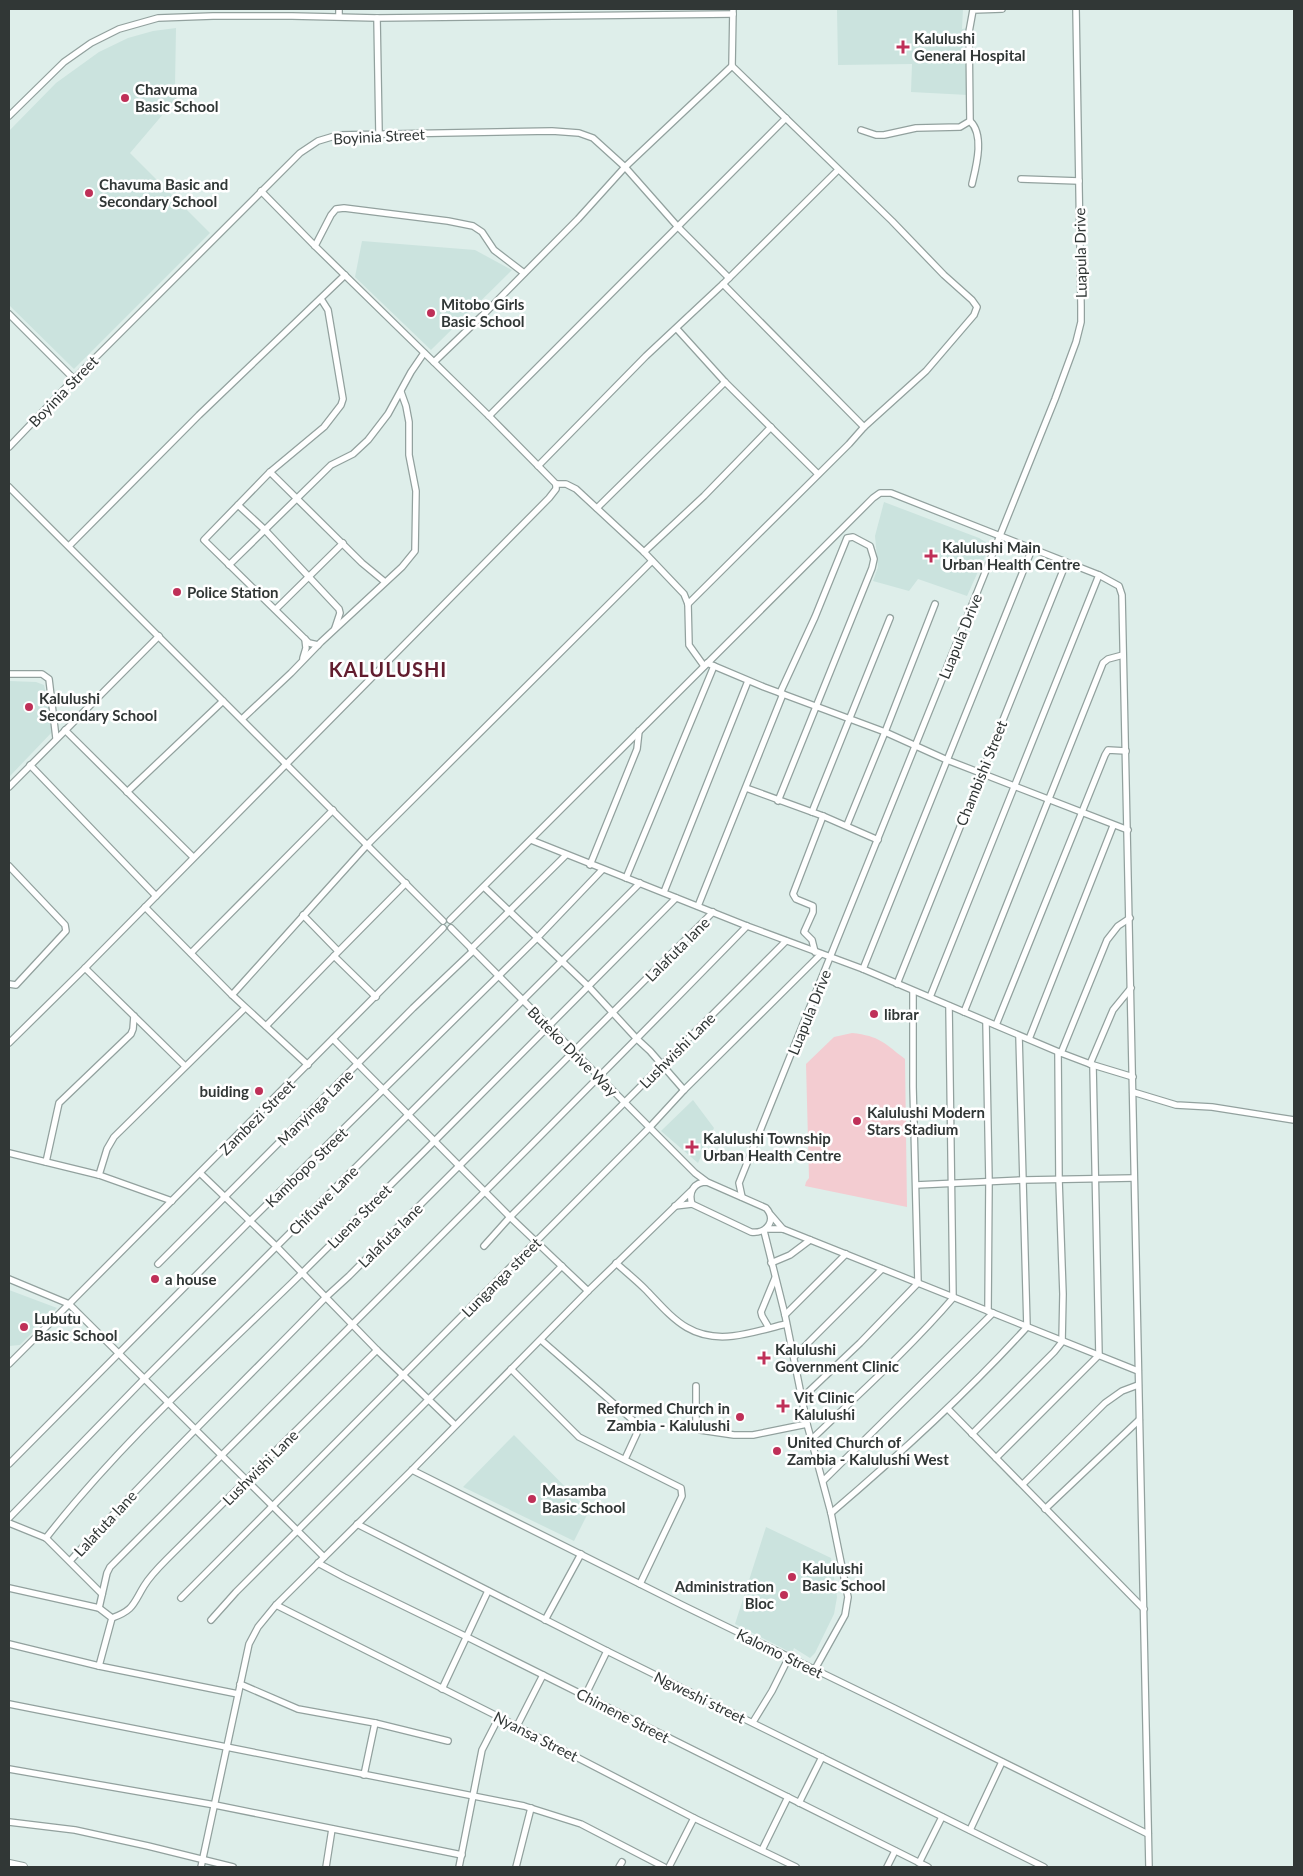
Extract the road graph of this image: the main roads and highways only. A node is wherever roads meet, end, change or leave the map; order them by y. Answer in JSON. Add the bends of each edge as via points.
{"nodes":[{"id":1,"x":9,"y":1864,"type":"edge"},
{"id":2,"x":23,"y":1867,"type":"edge"}],
"edges":[{"from":1,"to":2,"type":"main road"}]}
